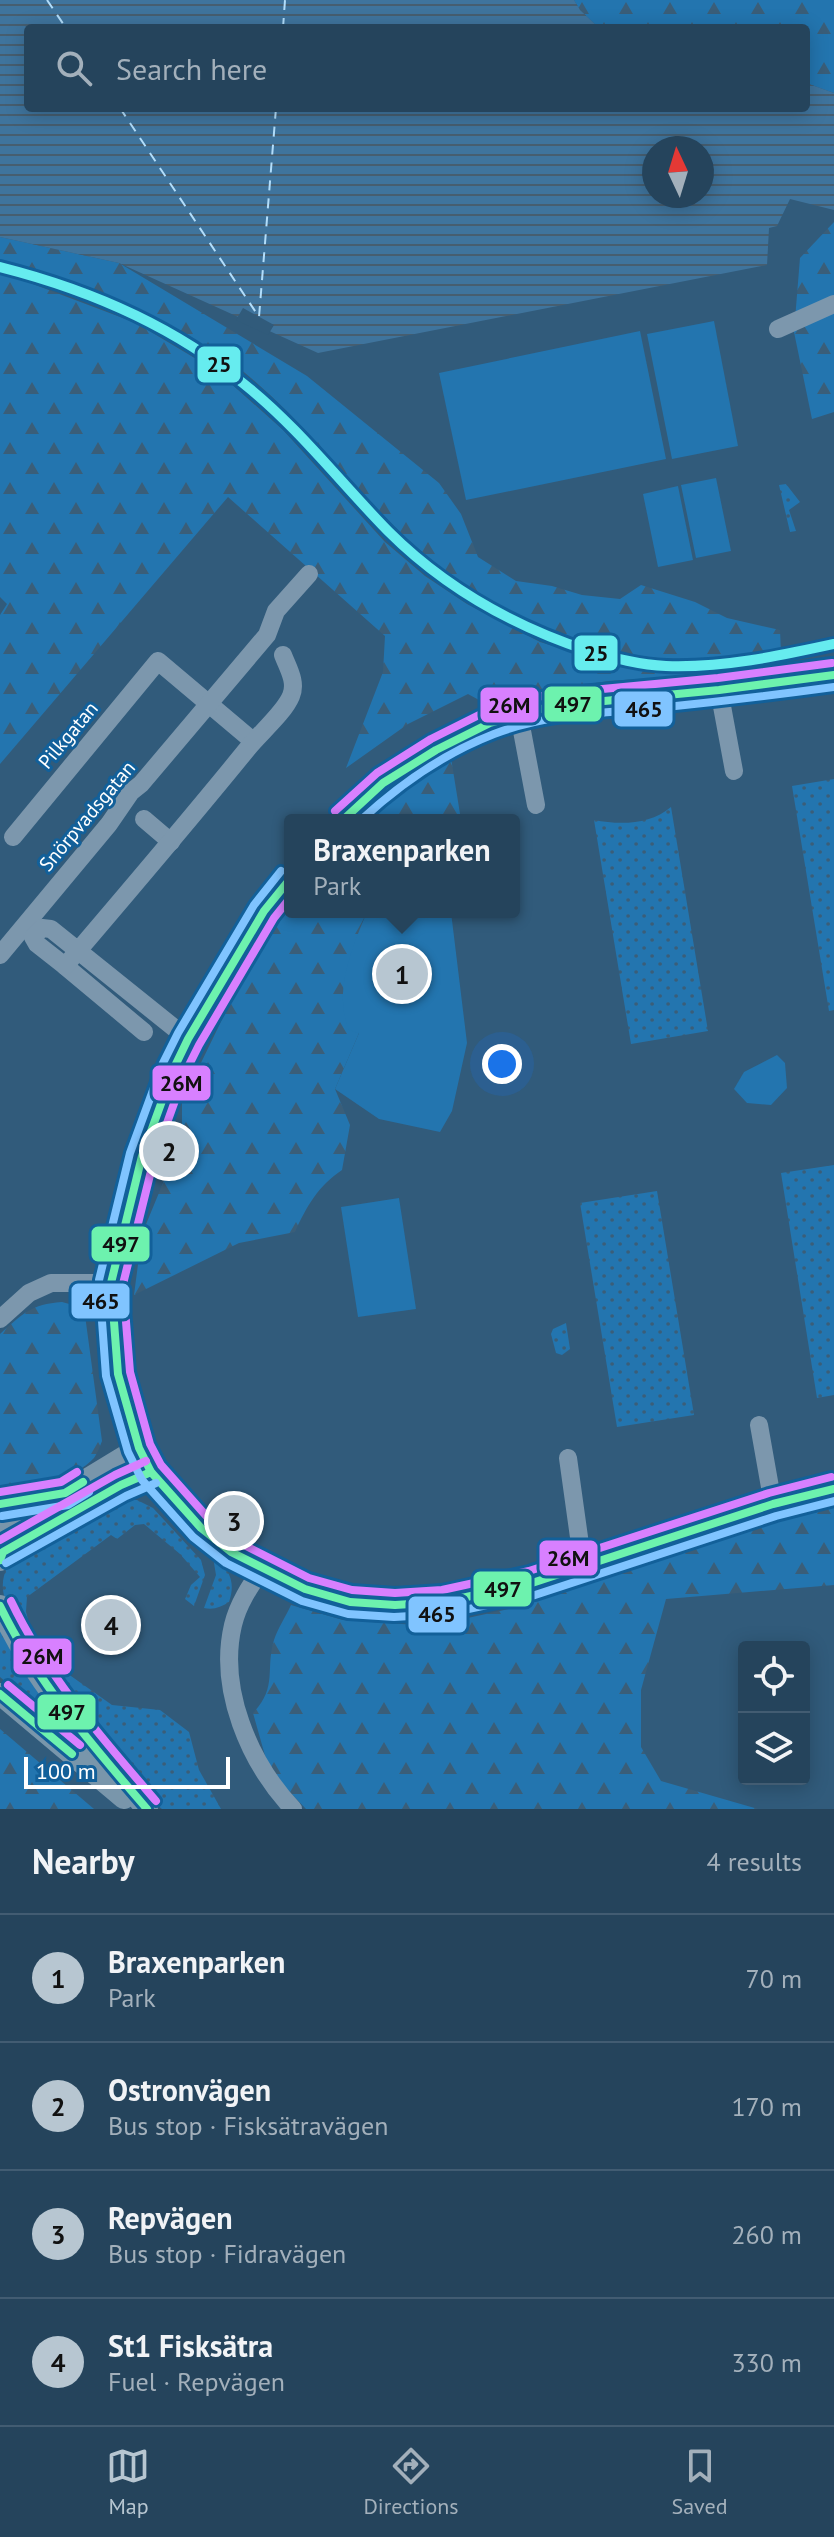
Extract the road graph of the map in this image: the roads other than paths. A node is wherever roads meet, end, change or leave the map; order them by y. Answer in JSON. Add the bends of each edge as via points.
{"nodes":[{"id":1,"x":834,"y":304,"type":"edge"},
{"id":2,"x":778,"y":329,"type":"dead end"},
{"id":3,"x":309,"y":574,"type":"dead end"},
{"id":4,"x":283,"y":655,"type":"dead end"},
{"id":5,"x":834,"y":675,"type":"edge"},
{"id":6,"x":719,"y":690,"type":"junction"},
{"id":7,"x":209,"y":705,"type":"junction"},
{"id":8,"x":519,"y":715,"type":"junction"},
{"id":9,"x":253,"y":741,"type":"junction"},
{"id":10,"x":734,"y":771,"type":"dead end"},
{"id":11,"x":536,"y":805,"type":"dead end"},
{"id":12,"x":349,"y":814,"type":"edge"},
{"id":13,"x":144,"y":819,"type":"dead end"},
{"id":14,"x":13,"y":837,"type":"dead end"},
{"id":15,"x":171,"y":842,"type":"junction"},
{"id":16,"x":284,"y":886,"type":"edge"},
{"id":17,"x":0,"y":955,"type":"edge"},
{"id":18,"x":71,"y":959,"type":"junction"},
{"id":19,"x":144,"y":1032,"type":"dead end"},
{"id":20,"x":188,"y":1039,"type":"junction"},
{"id":21,"x":111,"y":1283,"type":"junction"},
{"id":22,"x":0,"y":1319,"type":"edge"},
{"id":23,"x":759,"y":1425,"type":"dead end"},
{"id":24,"x":139,"y":1448,"type":"junction"},
{"id":25,"x":568,"y":1458,"type":"dead end"},
{"id":26,"x":151,"y":1472,"type":"junction"},
{"id":27,"x":834,"y":1489,"type":"edge"},
{"id":28,"x":65,"y":1493,"type":"junction"},
{"id":29,"x":0,"y":1504,"type":"edge"},
{"id":30,"x":773,"y":1504,"type":"junction"},
{"id":31,"x":1,"y":1548,"type":"edge"},
{"id":32,"x":583,"y":1566,"type":"junction"},
{"id":33,"x":262,"y":1569,"type":"junction"},
{"id":34,"x":0,"y":1606,"type":"edge"},
{"id":35,"x":0,"y":1694,"type":"edge"},
{"id":36,"x":137,"y":1809,"type":"edge"},
{"id":37,"x":147,"y":1809,"type":"edge"},
{"id":38,"x":293,"y":1809,"type":"edge"}],
"edges":[{"from":1,"to":2,"type":"street"},
{"from":3,"to":7,"type":"street","name":"Snörpvadsgatan"},
{"from":4,"to":9,"type":"street","via":[[294,682],[292,693]]},
{"from":5,"to":6,"type":"street"},
{"from":6,"to":8,"type":"street","via":[[552,706]]},
{"from":6,"to":10,"type":"street"},
{"from":7,"to":9,"type":"street"},
{"from":7,"to":14,"type":"street","name":"Pilkgatan","via":[[158,661]]},
{"from":7,"to":17,"type":"street","name":"Snörpvadsgatan","via":[[131,792]]},
{"from":8,"to":11,"type":"street"},
{"from":8,"to":12,"type":"street","via":[[436,750],[383,783]]},
{"from":9,"to":15,"type":"street"},
{"from":13,"to":15,"type":"street"},
{"from":15,"to":18,"type":"street"},
{"from":16,"to":20,"type":"street"},
{"from":18,"to":19,"type":"street"},
{"from":18,"to":20,"type":"street"},
{"from":20,"to":21,"type":"street","via":[[142,1156]]},
{"from":21,"to":22,"type":"street","via":[[51,1283],[29,1293]]},
{"from":21,"to":24,"type":"street","via":[[118,1374]]},
{"from":23,"to":30,"type":"street"},
{"from":24,"to":26,"type":"street"},
{"from":24,"to":28,"type":"main road"},
{"from":25,"to":32,"type":"street"},
{"from":26,"to":31,"type":"main road"},
{"from":26,"to":33,"type":"street","via":[[201,1528]]},
{"from":27,"to":30,"type":"street"},
{"from":28,"to":29,"type":"highway"},
{"from":28,"to":31,"type":"main road"},
{"from":30,"to":32,"type":"street"},
{"from":32,"to":33,"type":"street","via":[[488,1594],[395,1605],[350,1602]]},
{"from":33,"to":38,"type":"street","via":[[233,1624],[231,1676],[240,1720],[257,1762]]},
{"from":34,"to":37,"type":"main road","via":[[67,1712]]},
{"from":35,"to":36,"type":"main road"}]}
